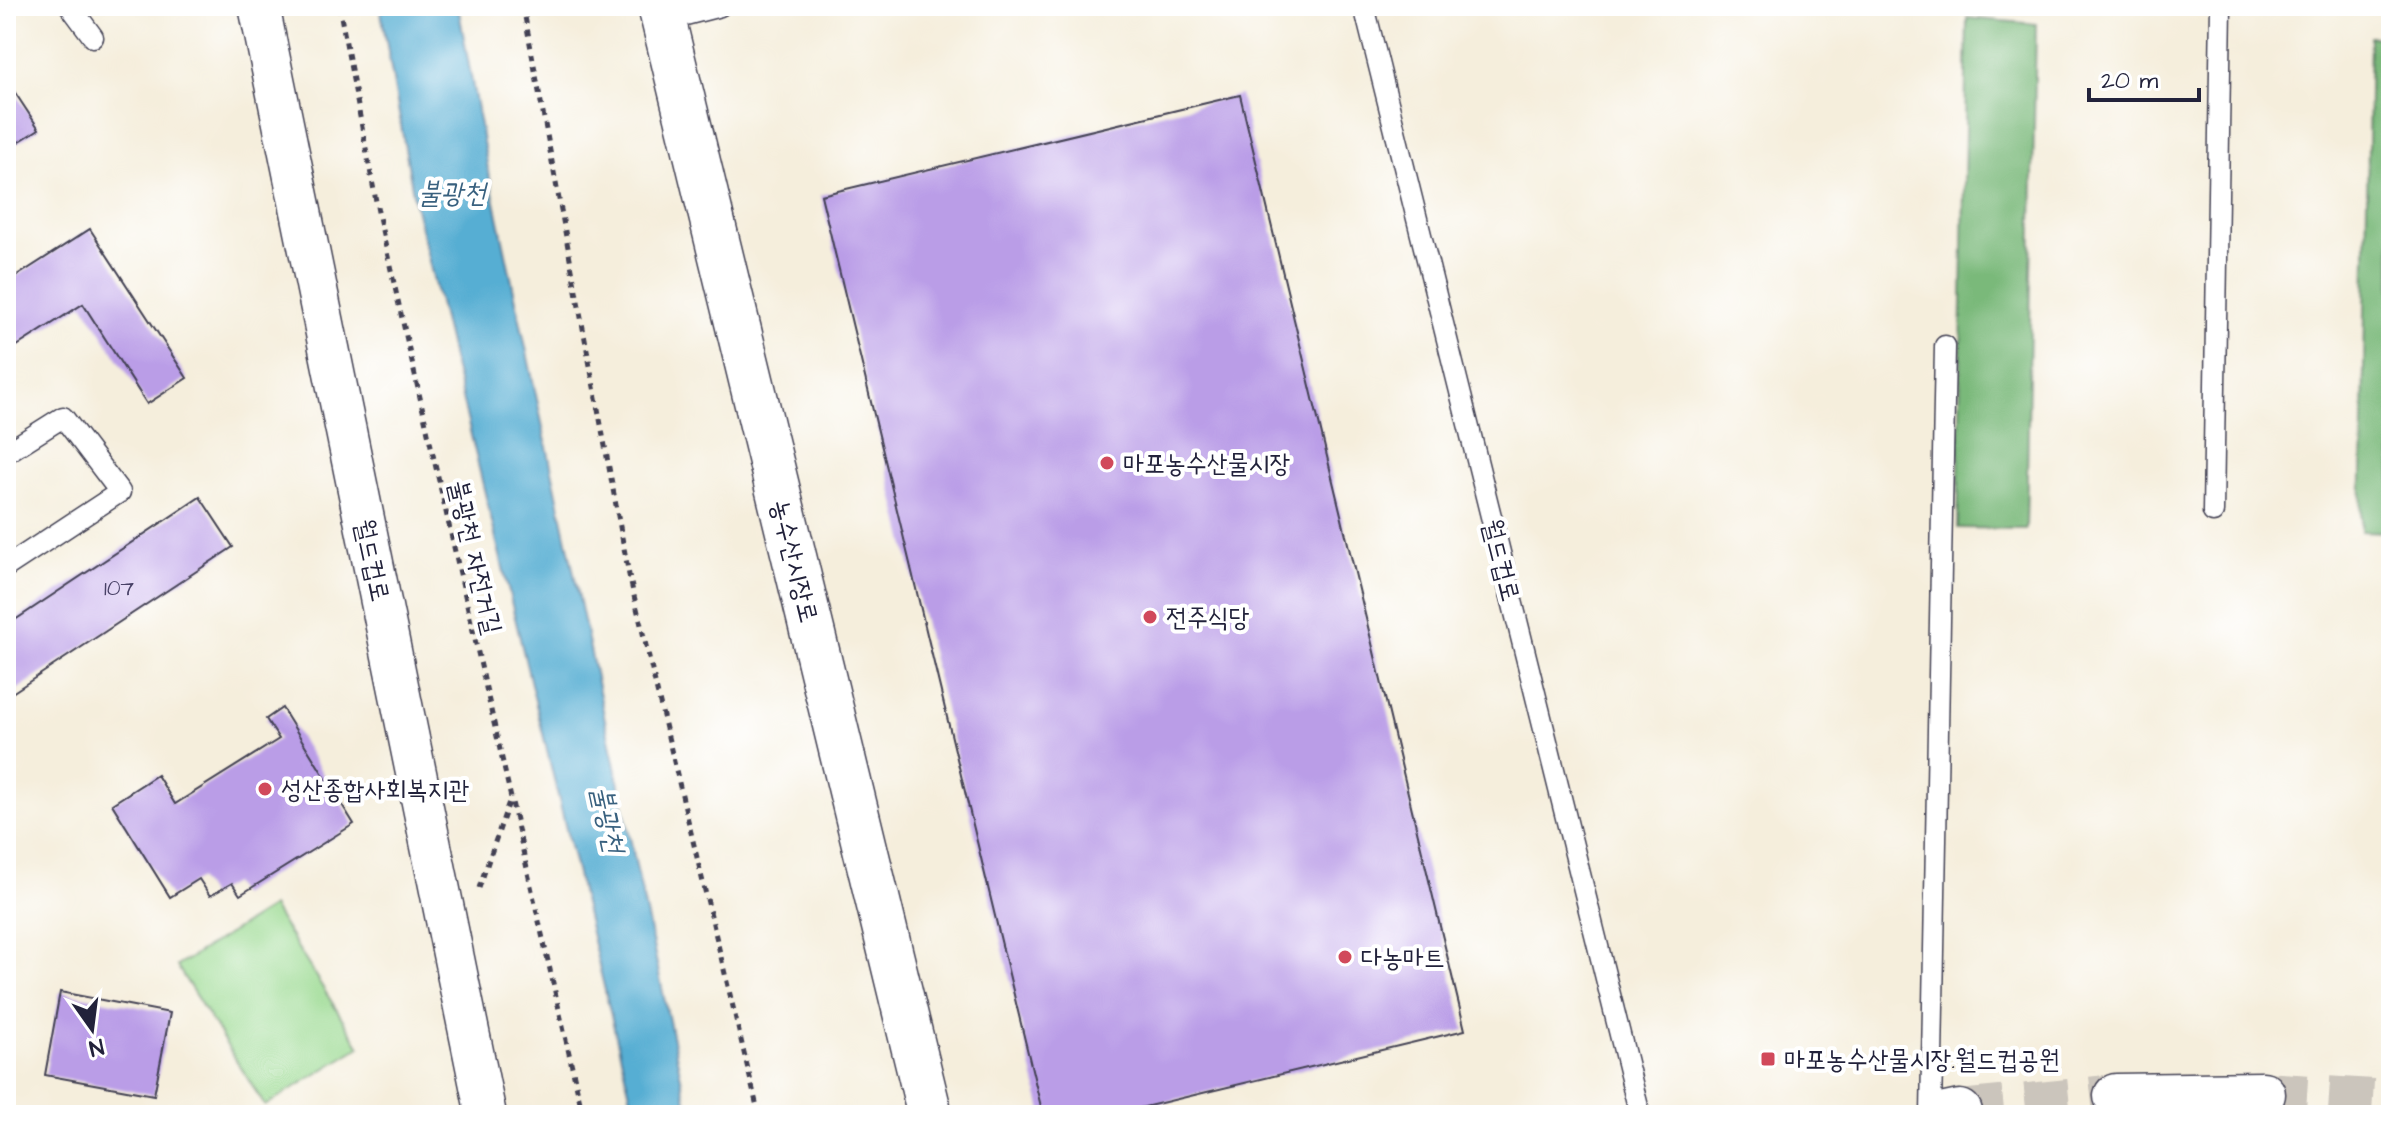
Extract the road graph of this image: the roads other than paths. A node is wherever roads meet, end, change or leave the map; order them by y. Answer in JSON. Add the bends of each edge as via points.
{"nodes":[{"id":1,"x":70,"y":6,"type":"edge"},
{"id":2,"x":259,"y":6,"type":"edge"},
{"id":3,"x":720,"y":6,"type":"edge"},
{"id":4,"x":1364,"y":6,"type":"edge"},
{"id":5,"x":2221,"y":6,"type":"edge"},
{"id":6,"x":661,"y":14,"type":"edge"},
{"id":7,"x":93,"y":37,"type":"dead end"},
{"id":8,"x":1945,"y":346,"type":"dead end"},
{"id":9,"x":6,"y":453,"type":"edge"},
{"id":10,"x":2213,"y":512,"type":"dead end"},
{"id":11,"x":6,"y":567,"type":"edge"},
{"id":12,"x":2263,"y":1094,"type":"tunnel mouth"},
{"id":13,"x":2116,"y":1096,"type":"tunnel mouth"},
{"id":14,"x":933,"y":1107,"type":"edge"},
{"id":15,"x":1946,"y":1114,"type":"edge"},
{"id":16,"x":486,"y":1115,"type":"edge"},
{"id":17,"x":1640,"y":1115,"type":"edge"}],
"edges":[{"from":1,"to":7,"type":"lane"},
{"from":2,"to":16,"type":"street","name":"월드컵로"},
{"from":3,"to":6,"type":"lane"},
{"from":4,"to":17,"type":"lane","name":"월드컵로"},
{"from":5,"to":10,"type":"lane"},
{"from":6,"to":14,"type":"main road","name":"농수산시장로"},
{"from":8,"to":15,"type":"lane"},
{"from":9,"to":11,"type":"lane","via":[[63,417],[120,492]]},
{"from":12,"to":13,"type":"main road"}]}
